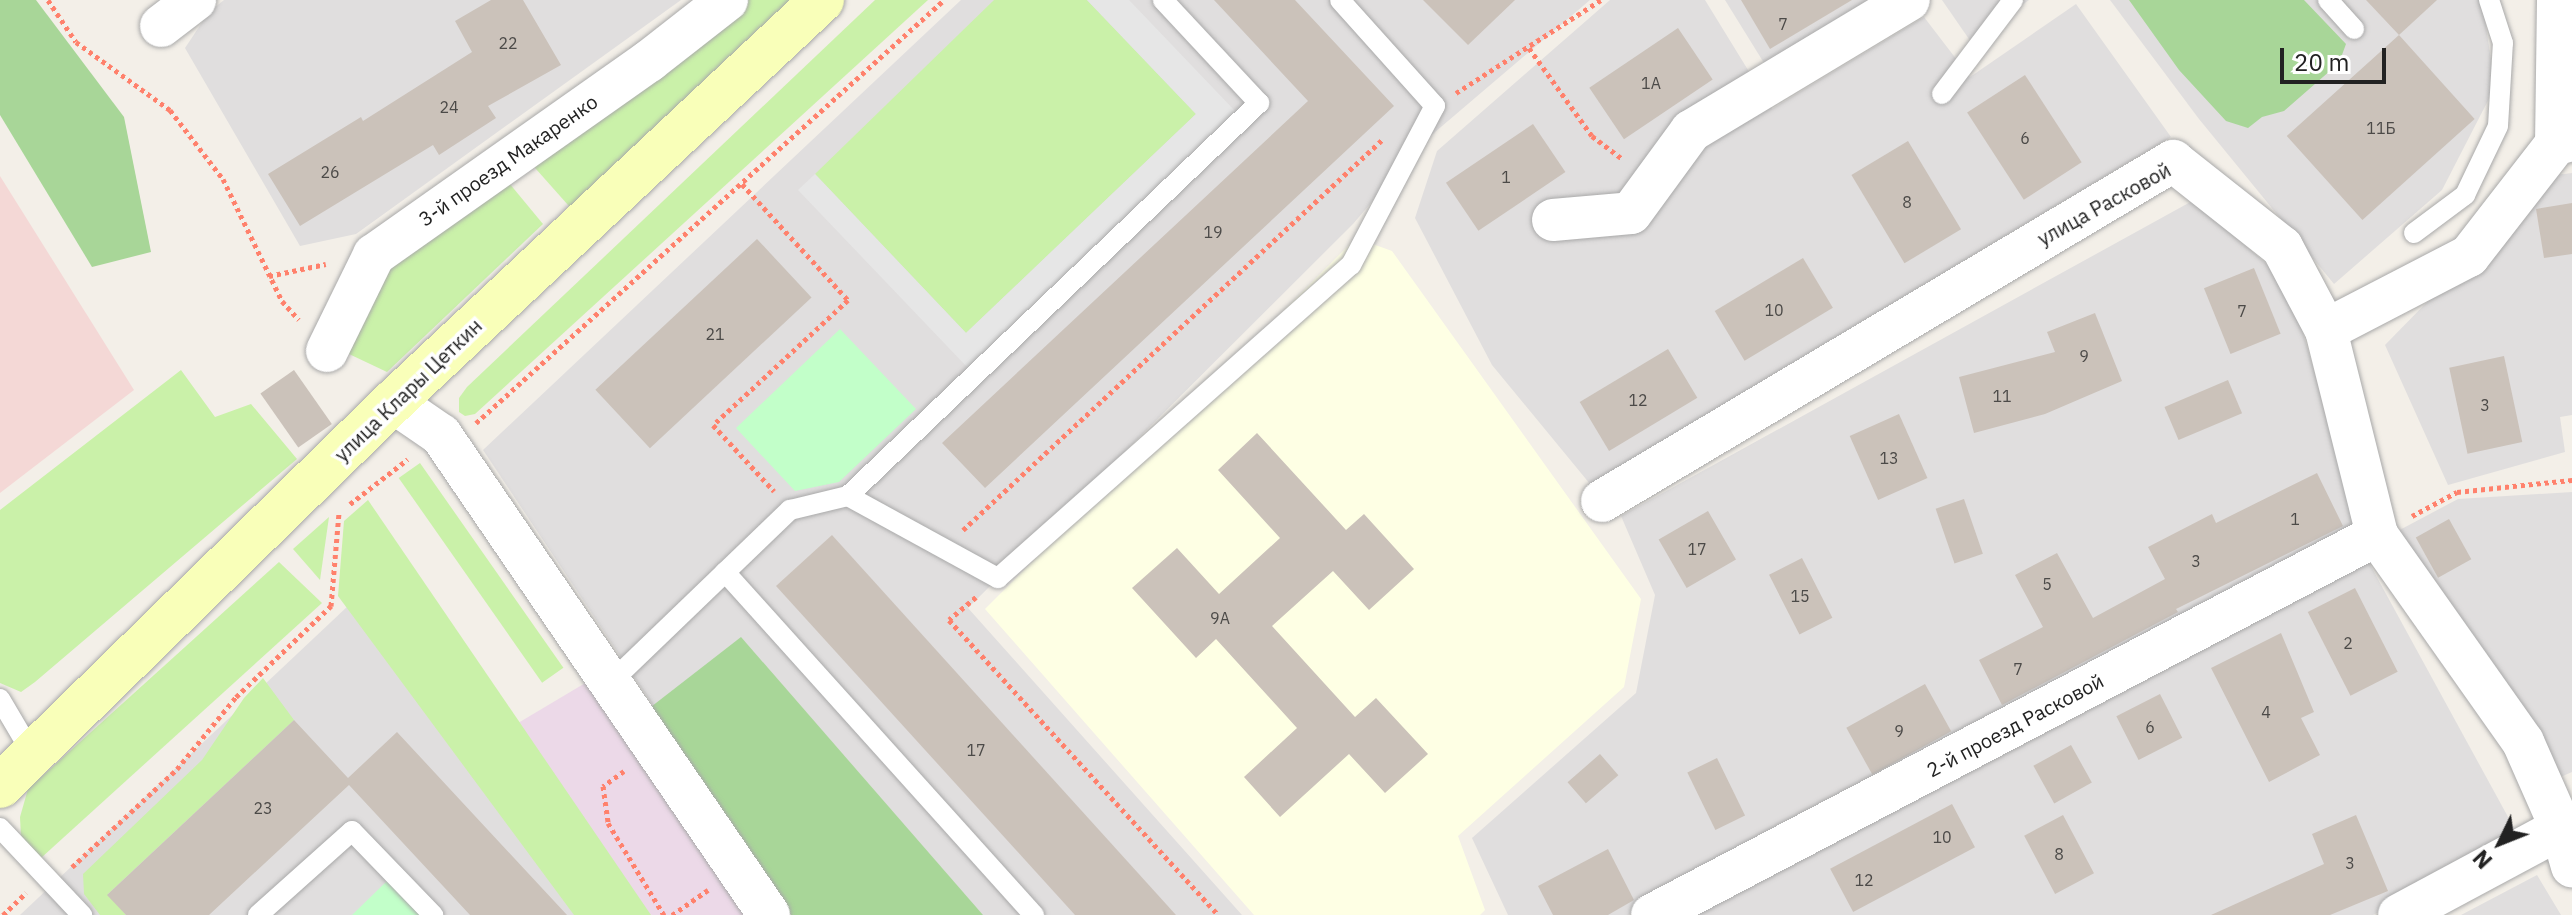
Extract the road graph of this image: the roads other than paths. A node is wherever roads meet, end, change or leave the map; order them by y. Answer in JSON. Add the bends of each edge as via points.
{"nodes":[{"id":1,"x":195,"y":0,"type":"edge"},
{"id":2,"x":727,"y":0,"type":"edge"},
{"id":3,"x":822,"y":0,"type":"edge"},
{"id":4,"x":1163,"y":0,"type":"edge"},
{"id":5,"x":1340,"y":0,"type":"edge"},
{"id":6,"x":1909,"y":0,"type":"edge"},
{"id":7,"x":2013,"y":0,"type":"edge"},
{"id":8,"x":2328,"y":0,"type":"edge"},
{"id":9,"x":2489,"y":0,"type":"edge"},
{"id":10,"x":2558,"y":0,"type":"edge"},
{"id":11,"x":161,"y":26,"type":"dead end"},
{"id":12,"x":2354,"y":29,"type":"dead end"},
{"id":13,"x":1942,"y":94,"type":"dead end"},
{"id":14,"x":2564,"y":142,"type":"edge"},
{"id":15,"x":1553,"y":220,"type":"dead end"},
{"id":16,"x":2414,"y":233,"type":"dead end"},
{"id":17,"x":2326,"y":330,"type":"junction"},
{"id":18,"x":327,"y":351,"type":"road end"},
{"id":19,"x":393,"y":402,"type":"junction"},
{"id":20,"x":848,"y":496,"type":"junction"},
{"id":21,"x":1602,"y":501,"type":"dead end"},
{"id":22,"x":2377,"y":535,"type":"junction"},
{"id":23,"x":725,"y":572,"type":"junction"},
{"id":24,"x":610,"y":683,"type":"junction"},
{"id":25,"x":0,"y":699,"type":"edge"},
{"id":26,"x":33,"y":755,"type":"junction"},
{"id":27,"x":0,"y":786,"type":"edge"},
{"id":28,"x":0,"y":828,"type":"edge"},
{"id":29,"x":2566,"y":847,"type":"edge"},
{"id":30,"x":82,"y":915,"type":"edge"},
{"id":31,"x":258,"y":915,"type":"edge"},
{"id":32,"x":433,"y":915,"type":"edge"},
{"id":33,"x":769,"y":915,"type":"edge"},
{"id":34,"x":1034,"y":915,"type":"edge"},
{"id":35,"x":1652,"y":915,"type":"edge"},
{"id":36,"x":2399,"y":915,"type":"edge"}],
"edges":[{"from":1,"to":11,"type":"street"},
{"from":2,"to":18,"type":"street","name":"3-й проезд Макаренко","via":[[374,255]]},
{"from":3,"to":19,"type":"main road","name":"улица Клары Цеткин"},
{"from":4,"to":20,"type":"lane","via":[[1259,103]]},
{"from":5,"to":20,"type":"lane","via":[[1435,106],[1351,265],[998,578]]},
{"from":6,"to":15,"type":"street","via":[[1691,131],[1631,213]]},
{"from":7,"to":13,"type":"lane"},
{"from":8,"to":12,"type":"lane"},
{"from":9,"to":16,"type":"lane","via":[[2503,43],[2498,126],[2465,195]]},
{"from":10,"to":14,"type":"street"},
{"from":14,"to":17,"type":"street","via":[[2469,256]]},
{"from":17,"to":21,"type":"street","name":"улица Расковой","via":[[2282,247],[2173,161]]},
{"from":17,"to":22,"type":"street"},
{"from":19,"to":24,"type":"street","via":[[441,435]]},
{"from":19,"to":26,"type":"main road","name":"улица Клары Цеткин"},
{"from":20,"to":23,"type":"lane","via":[[790,510]]},
{"from":22,"to":29,"type":"street","via":[[2523,742]]},
{"from":22,"to":35,"type":"street","name":"2-й проезд Расковой"},
{"from":23,"to":24,"type":"lane"},
{"from":23,"to":34,"type":"lane"},
{"from":24,"to":33,"type":"street"},
{"from":25,"to":26,"type":"lane"},
{"from":26,"to":27,"type":"main road","name":"улица Клары Цеткин"},
{"from":28,"to":30,"type":"lane"},
{"from":29,"to":36,"type":"street"},
{"from":31,"to":32,"type":"lane","via":[[352,831]]}]}
